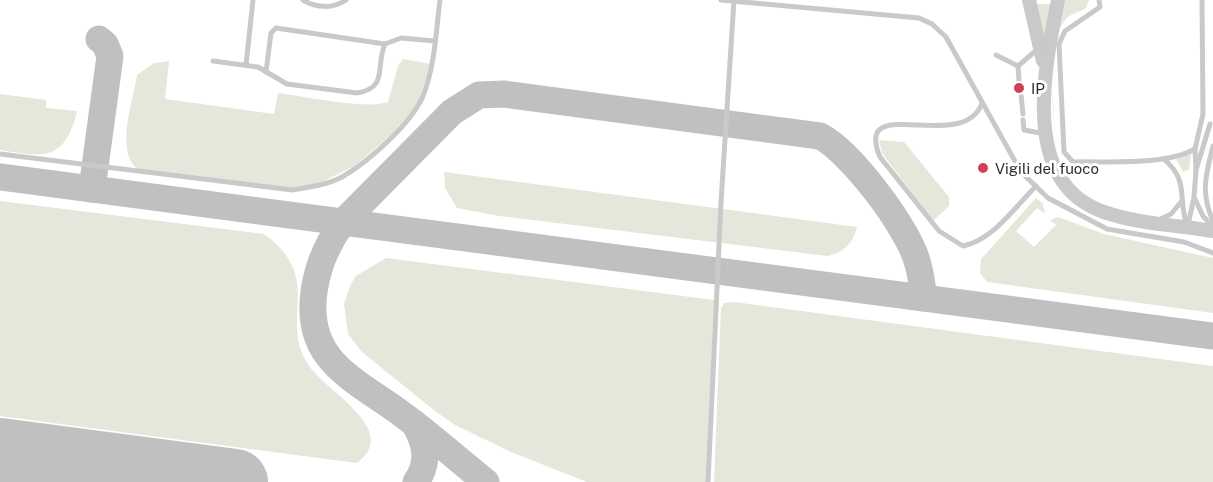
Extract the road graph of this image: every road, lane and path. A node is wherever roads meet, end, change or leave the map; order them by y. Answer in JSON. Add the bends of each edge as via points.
{"nodes":[{"id":1,"x":253,"y":0,"type":"edge"},
{"id":2,"x":303,"y":0,"type":"edge"},
{"id":3,"x":346,"y":0,"type":"edge"},
{"id":4,"x":440,"y":0,"type":"edge"},
{"id":5,"x":721,"y":0,"type":"edge"},
{"id":6,"x":1029,"y":0,"type":"edge"},
{"id":7,"x":1058,"y":0,"type":"edge"},
{"id":8,"x":1099,"y":0,"type":"edge"},
{"id":9,"x":1202,"y":0,"type":"edge"},
{"id":10,"x":734,"y":1,"type":"edge"},
{"id":11,"x":435,"y":41,"type":"junction"},
{"id":12,"x":385,"y":44,"type":"junction"},
{"id":13,"x":1040,"y":47,"type":"junction"},
{"id":14,"x":996,"y":55,"type":"dead end"},
{"id":15,"x":213,"y":61,"type":"dead end"},
{"id":16,"x":246,"y":65,"type":"junction"},
{"id":17,"x":1018,"y":66,"type":"junction"},
{"id":18,"x":266,"y":72,"type":"junction"},
{"id":19,"x":1045,"y":72,"type":"junction"},
{"id":20,"x":1019,"y":81,"type":"dead end"},
{"id":21,"x":1021,"y":95,"type":"dead end"},
{"id":22,"x":982,"y":103,"type":"junction"},
{"id":23,"x":1210,"y":124,"type":"dead end"},
{"id":24,"x":1046,"y":135,"type":"junction"},
{"id":25,"x":1213,"y":146,"type":"edge"},
{"id":26,"x":1195,"y":149,"type":"junction"},
{"id":27,"x":0,"y":154,"type":"edge"},
{"id":28,"x":1164,"y":159,"type":"junction"},
{"id":29,"x":1196,"y":170,"type":"junction"},
{"id":30,"x":1036,"y":186,"type":"junction"},
{"id":31,"x":1194,"y":197,"type":"junction"},
{"id":32,"x":1181,"y":202,"type":"junction"},
{"id":33,"x":1213,"y":221,"type":"edge"},
{"id":34,"x":1154,"y":222,"type":"junction"},
{"id":35,"x":1187,"y":227,"type":"junction"},
{"id":36,"x":1213,"y":229,"type":"edge"},
{"id":37,"x":1213,"y":253,"type":"edge"},
{"id":38,"x":708,"y":482,"type":"edge"}],
"edges":[{"from":1,"to":16,"type":"lane"},
{"from":2,"to":3,"type":"lane","via":[[329,6]]},
{"from":4,"to":11,"type":"lane"},
{"from":5,"to":10,"type":"lane"},
{"from":6,"to":13,"type":"street"},
{"from":7,"to":19,"type":"street"},
{"from":8,"to":28,"type":"lane","via":[[1100,7],[1065,31],[1059,44],[1064,152],[1073,162]]},
{"from":9,"to":26,"type":"lane","via":[[1203,114]]},
{"from":10,"to":22,"type":"lane","via":[[920,18],[946,37]]},
{"from":10,"to":38,"type":"lane"},
{"from":11,"to":12,"type":"lane","via":[[400,38]]},
{"from":11,"to":27,"type":"lane","via":[[424,94],[406,121],[342,177],[320,185],[292,190]]},
{"from":12,"to":18,"type":"lane","via":[[276,28],[271,33]]},
{"from":12,"to":18,"type":"lane","via":[[379,77],[369,91],[357,93],[287,84]]},
{"from":13,"to":17,"type":"lane"},
{"from":13,"to":19,"type":"street"},
{"from":14,"to":17,"type":"lane"},
{"from":15,"to":16,"type":"lane"},
{"from":16,"to":18,"type":"lane"},
{"from":17,"to":20,"type":"lane"},
{"from":19,"to":24,"type":"street"},
{"from":21,"to":24,"type":"lane","via":[[1024,130]]},
{"from":22,"to":30,"type":"lane","via":[[1021,172]]},
{"from":22,"to":30,"type":"lane","via":[[975,114],[953,126],[904,123],[883,128],[874,144],[939,231],[963,246],[993,231]]},
{"from":23,"to":29,"type":"lane"},
{"from":24,"to":34,"type":"street","via":[[1055,172],[1072,193],[1105,213]]},
{"from":25,"to":33,"type":"lane","via":[[1204,186]]},
{"from":26,"to":28,"type":"lane"},
{"from":26,"to":29,"type":"lane"},
{"from":28,"to":32,"type":"lane","via":[[1183,183]]},
{"from":29,"to":31,"type":"lane"},
{"from":30,"to":37,"type":"lane","via":[[1058,204],[1107,229],[1184,242]]},
{"from":31,"to":35,"type":"lane"},
{"from":31,"to":36,"type":"lane"},
{"from":32,"to":34,"type":"lane","via":[[1171,214]]},
{"from":32,"to":35,"type":"lane"},
{"from":34,"to":35,"type":"street"},
{"from":35,"to":36,"type":"street"}]}
